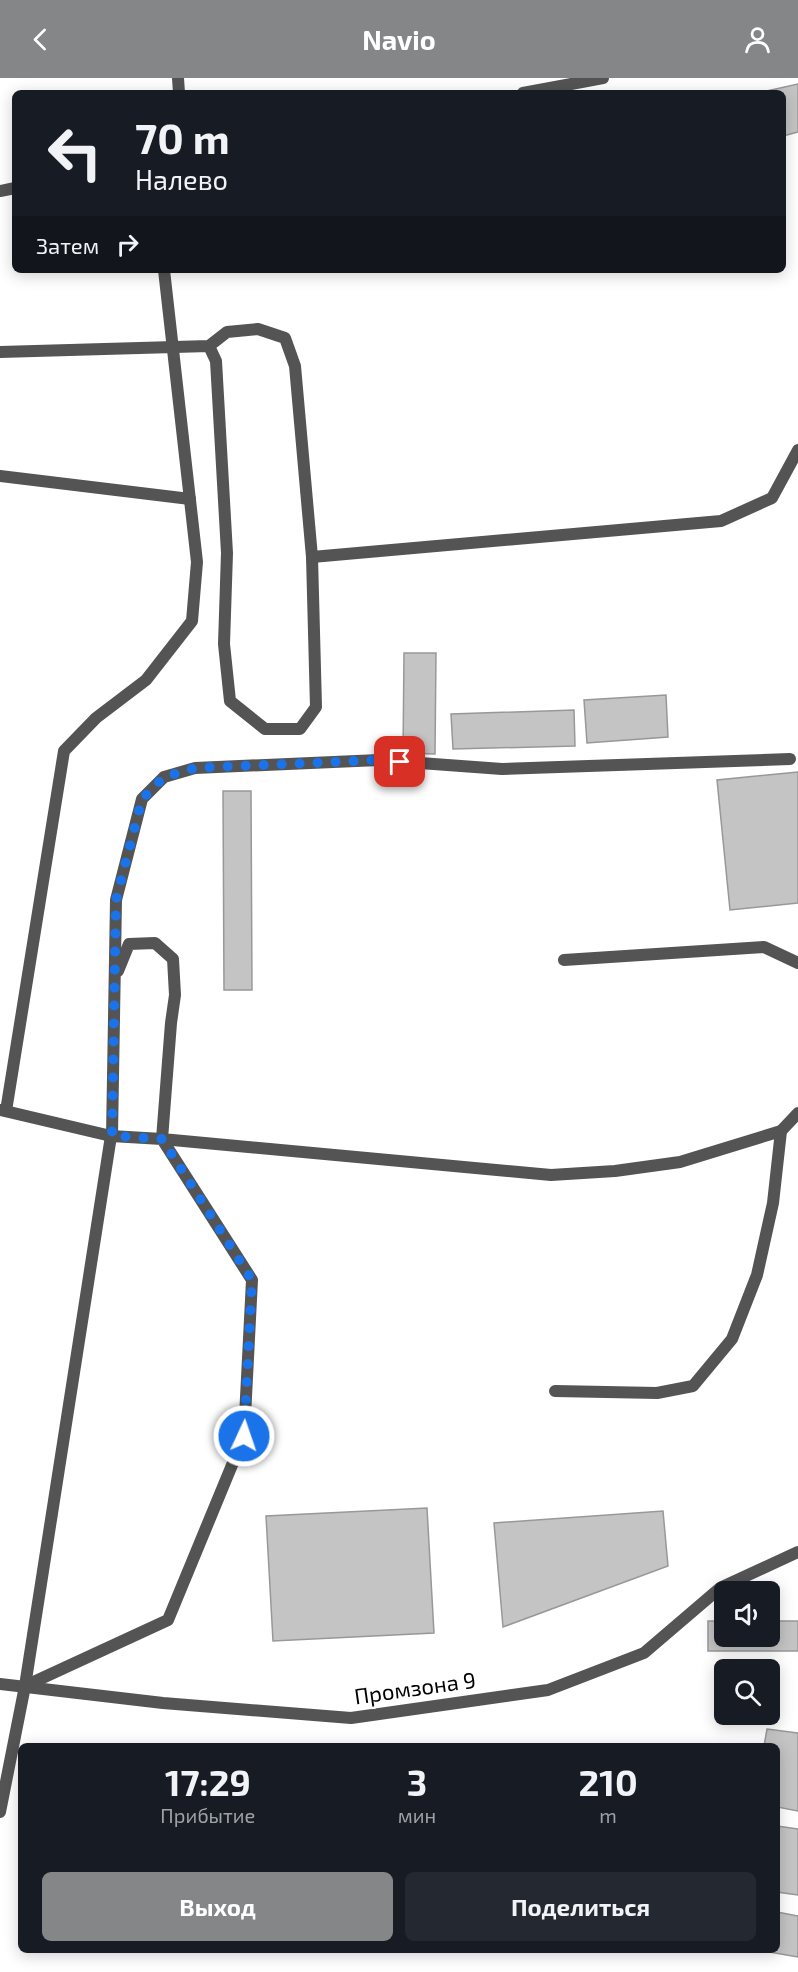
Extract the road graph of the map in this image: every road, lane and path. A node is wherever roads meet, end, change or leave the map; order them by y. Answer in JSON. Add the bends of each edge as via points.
{"nodes":[{"id":1,"x":603,"y":78,"type":"edge"},
{"id":2,"x":539,"y":90,"type":"edge"},
{"id":3,"x":164,"y":273,"type":"edge"},
{"id":4,"x":172,"y":346,"type":"junction"},
{"id":5,"x":209,"y":346,"type":"junction"},
{"id":6,"x":0,"y":352,"type":"edge"},
{"id":7,"x":798,"y":450,"type":"edge"},
{"id":8,"x":0,"y":476,"type":"edge"},
{"id":9,"x":190,"y":499,"type":"junction"},
{"id":10,"x":312,"y":557,"type":"junction"},
{"id":11,"x":790,"y":759,"type":"dead end"},
{"id":12,"x":564,"y":960,"type":"dead end"},
{"id":13,"x":798,"y":963,"type":"edge"},
{"id":14,"x":115,"y":977,"type":"junction"},
{"id":15,"x":3,"y":1111,"type":"edge"},
{"id":16,"x":798,"y":1113,"type":"edge"},
{"id":17,"x":781,"y":1131,"type":"junction"},
{"id":18,"x":111,"y":1136,"type":"junction"},
{"id":19,"x":162,"y":1139,"type":"junction"},
{"id":20,"x":555,"y":1391,"type":"dead end"},
{"id":21,"x":798,"y":1552,"type":"edge"},
{"id":22,"x":0,"y":1683,"type":"edge"},
{"id":23,"x":25,"y":1686,"type":"junction"},
{"id":24,"x":0,"y":1812,"type":"edge"}],
"edges":[{"from":1,"to":2,"type":"lane"},
{"from":3,"to":4,"type":"lane"},
{"from":4,"to":5,"type":"lane"},
{"from":4,"to":6,"type":"lane"},
{"from":4,"to":9,"type":"lane"},
{"from":5,"to":10,"type":"lane","via":[[227,332],[258,329],[285,338],[295,366]]},
{"from":5,"to":10,"type":"lane","via":[[216,361],[227,553],[224,644],[230,701],[265,729],[300,729],[316,707]]},
{"from":7,"to":10,"type":"lane","via":[[772,498],[721,521]]},
{"from":8,"to":9,"type":"lane"},
{"from":9,"to":15,"type":"lane","via":[[197,562],[192,621],[146,680],[96,718],[64,751]]},
{"from":11,"to":14,"type":"lane","via":[[502,769],[379,760],[195,768],[164,777],[142,799],[116,900]]},
{"from":12,"to":13,"type":"lane","via":[[764,947]]},
{"from":14,"to":18,"type":"lane"},
{"from":14,"to":19,"type":"lane","via":[[129,944],[155,943],[173,959],[175,995]]},
{"from":15,"to":18,"type":"lane"},
{"from":16,"to":17,"type":"lane"},
{"from":17,"to":19,"type":"lane","via":[[680,1162],[551,1175]]},
{"from":17,"to":20,"type":"lane","via":[[757,1275],[732,1340],[693,1386],[657,1393]]},
{"from":18,"to":19,"type":"lane"},
{"from":18,"to":23,"type":"lane"},
{"from":19,"to":23,"type":"lane","via":[[252,1280],[244,1436],[168,1620]]},
{"from":21,"to":23,"type":"lane","name":"Промзона 9","via":[[720,1588],[644,1653],[548,1690],[351,1718],[163,1703]]},
{"from":22,"to":23,"type":"lane","name":"Промзона 9"},
{"from":23,"to":24,"type":"lane"}]}
